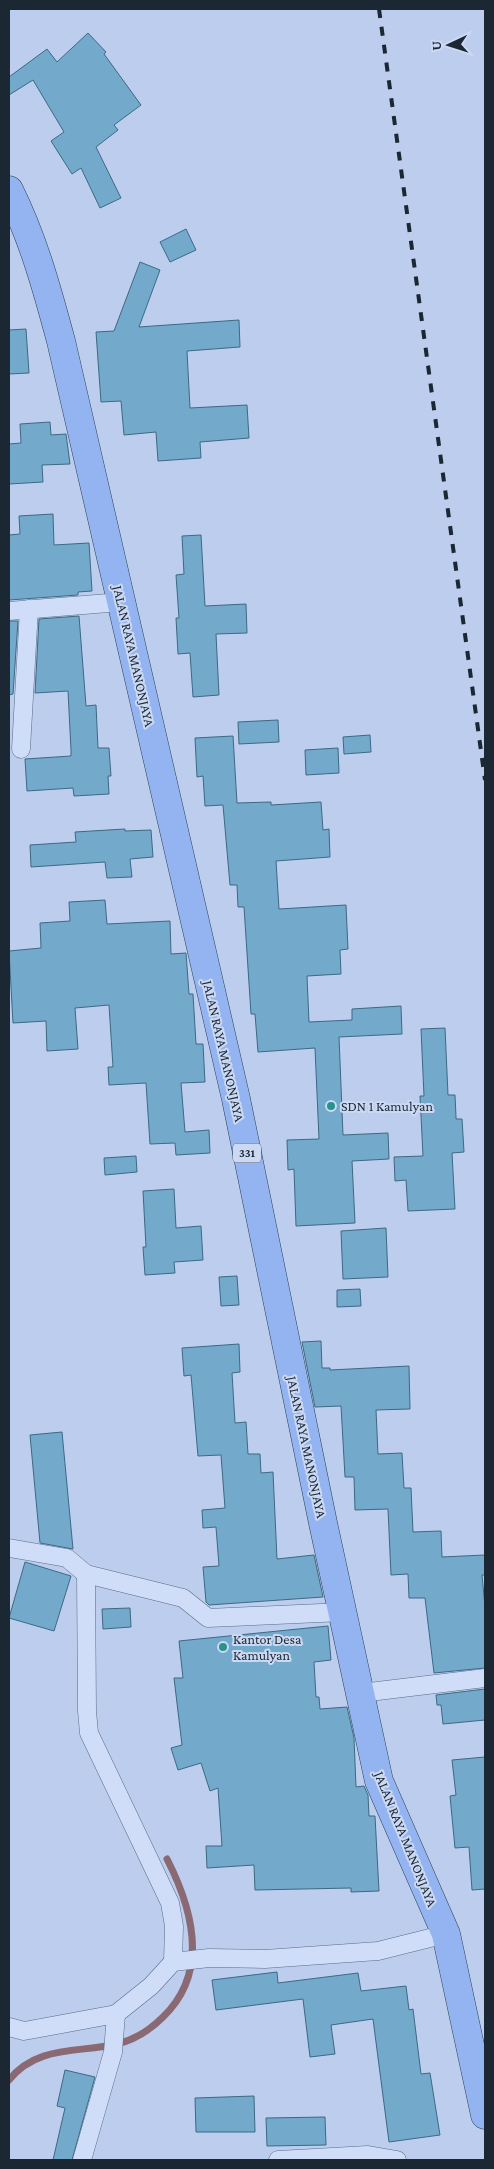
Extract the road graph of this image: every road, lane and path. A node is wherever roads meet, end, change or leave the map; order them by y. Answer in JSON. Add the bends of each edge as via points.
{"nodes":[{"id":1,"x":9,"y":190,"type":"edge"},
{"id":2,"x":121,"y":602,"type":"junction"},
{"id":3,"x":29,"y":610,"type":"junction"},
{"id":4,"x":9,"y":611,"type":"edge"},
{"id":5,"x":21,"y":749,"type":"dead end"},
{"id":6,"x":9,"y":1548,"type":"edge"},
{"id":7,"x":86,"y":1574,"type":"junction"},
{"id":8,"x":343,"y":1612,"type":"junction"},
{"id":9,"x":485,"y":1678,"type":"edge"},
{"id":10,"x":361,"y":1693,"type":"junction"},
{"id":11,"x":446,"y":1934,"type":"junction"},
{"id":12,"x":173,"y":1962,"type":"junction"},
{"id":13,"x":116,"y":2014,"type":"junction"},
{"id":14,"x":9,"y":2027,"type":"edge"},
{"id":15,"x":485,"y":2115,"type":"edge"},
{"id":16,"x":82,"y":2160,"type":"edge"},
{"id":17,"x":278,"y":2160,"type":"edge"},
{"id":18,"x":397,"y":2160,"type":"edge"}],
"edges":[{"from":1,"to":2,"type":"main road","name":"JALAN RAYA MANONJAYA","number":"331","via":[[24,220],[46,285]]},
{"from":2,"to":3,"type":"street"},
{"from":2,"to":8,"type":"main road","name":"JALAN RAYA MANONJAYA","number":"331","via":[[236,1099]]},
{"from":3,"to":4,"type":"street"},
{"from":3,"to":5,"type":"street"},
{"from":6,"to":7,"type":"street","via":[[67,1558]]},
{"from":7,"to":8,"type":"street","via":[[183,1598],[208,1618]]},
{"from":7,"to":12,"type":"street","via":[[86,1711],[89,1733],[170,1903],[174,1926]]},
{"from":8,"to":10,"type":"main road","name":"JALAN RAYA MANONJAYA","number":"331"},
{"from":9,"to":10,"type":"street"},
{"from":10,"to":11,"type":"main road","name":"JALAN RAYA MANONJAYA","number":"331","via":[[379,1781]]},
{"from":11,"to":12,"type":"street","via":[[378,1951]]},
{"from":11,"to":15,"type":"main road","name":"JALAN RAYA MANONJAYA","number":"331"},
{"from":12,"to":13,"type":"street","via":[[151,1986]]},
{"from":13,"to":14,"type":"street","via":[[24,2031]]},
{"from":13,"to":16,"type":"street","via":[[114,2045]]},
{"from":17,"to":18,"type":"street","via":[[368,2155]]}]}
